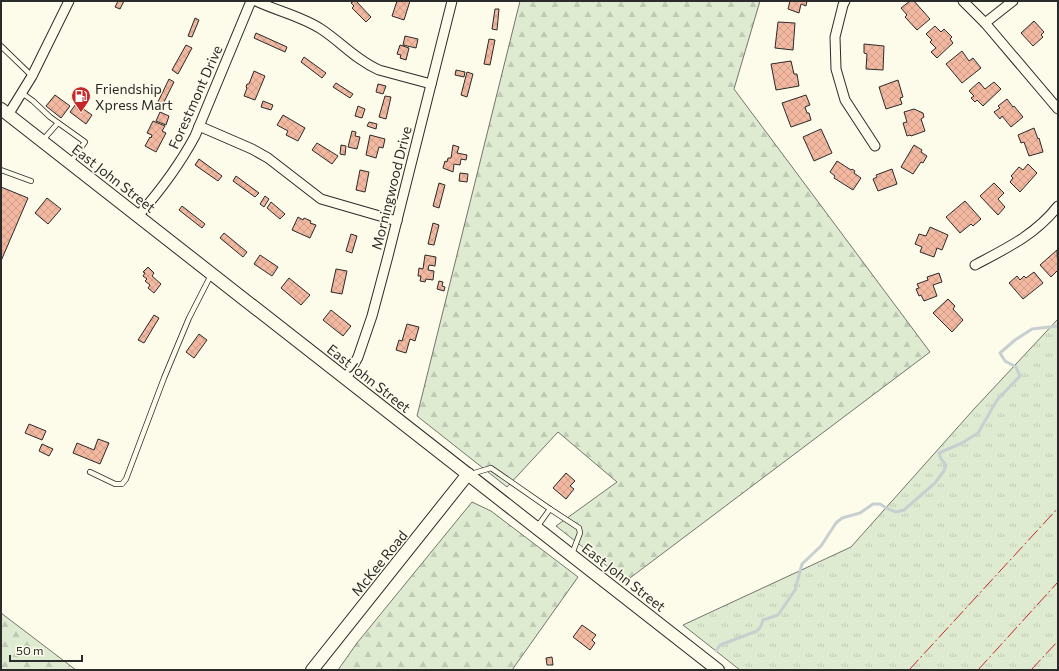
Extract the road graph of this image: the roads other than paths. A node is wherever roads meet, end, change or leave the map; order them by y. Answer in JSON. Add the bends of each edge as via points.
{"nodes":[{"id":1,"x":69,"y":1,"type":"edge"},
{"id":2,"x":251,"y":1,"type":"edge"},
{"id":3,"x":256,"y":1,"type":"edge"},
{"id":4,"x":452,"y":1,"type":"edge"},
{"id":5,"x":845,"y":1,"type":"edge"},
{"id":6,"x":963,"y":1,"type":"edge"},
{"id":7,"x":1013,"y":1,"type":"edge"},
{"id":8,"x":985,"y":23,"type":"junction"},
{"id":9,"x":1,"y":46,"type":"edge"},
{"id":10,"x":32,"y":76,"type":"junction"},
{"id":11,"x":431,"y":84,"type":"junction"},
{"id":12,"x":22,"y":93,"type":"junction"},
{"id":13,"x":1058,"y":109,"type":"edge"},
{"id":14,"x":5,"y":112,"type":"edge"},
{"id":15,"x":58,"y":123,"type":"junction"},
{"id":16,"x":200,"y":126,"type":"junction"},
{"id":17,"x":42,"y":141,"type":"junction"},
{"id":18,"x":875,"y":146,"type":"dead end"},
{"id":19,"x":70,"y":163,"type":"junction"},
{"id":20,"x":1,"y":170,"type":"edge"},
{"id":21,"x":31,"y":182,"type":"dead end"},
{"id":22,"x":1058,"y":206,"type":"edge"},
{"id":23,"x":138,"y":216,"type":"junction"},
{"id":24,"x":397,"y":221,"type":"junction"},
{"id":25,"x":975,"y":265,"type":"dead end"},
{"id":26,"x":212,"y":274,"type":"junction"},
{"id":27,"x":346,"y":379,"type":"junction"},
{"id":28,"x":90,"y":472,"type":"dead end"},
{"id":29,"x":468,"y":474,"type":"junction"},
{"id":30,"x":550,"y":510,"type":"junction"},
{"id":31,"x":537,"y":527,"type":"junction"},
{"id":32,"x":571,"y":555,"type":"junction"},
{"id":33,"x":312,"y":670,"type":"edge"},
{"id":34,"x":718,"y":670,"type":"edge"}],
"edges":[{"from":1,"to":10,"type":"street"},
{"from":2,"to":16,"type":"street","name":"Forestmont Drive"},
{"from":3,"to":11,"type":"street","via":[[316,26],[378,70]]},
{"from":4,"to":11,"type":"street","name":"Morningwood Drive"},
{"from":5,"to":18,"type":"street","via":[[835,37],[836,69],[846,100]]},
{"from":6,"to":8,"type":"street"},
{"from":7,"to":8,"type":"street"},
{"from":8,"to":13,"type":"street"},
{"from":9,"to":10,"type":"lane"},
{"from":10,"to":12,"type":"street"},
{"from":11,"to":24,"type":"street","name":"Morningwood Drive"},
{"from":12,"to":14,"type":"street"},
{"from":12,"to":15,"type":"lane"},
{"from":14,"to":17,"type":"main road","name":"East John Street"},
{"from":15,"to":17,"type":"lane"},
{"from":15,"to":19,"type":"lane","via":[[85,142]]},
{"from":16,"to":23,"type":"street","name":"Forestmont Drive","via":[[171,176]]},
{"from":16,"to":24,"type":"street","via":[[268,158],[322,199]]},
{"from":17,"to":19,"type":"main road","name":"East John Street"},
{"from":19,"to":23,"type":"main road","name":"East John Street"},
{"from":20,"to":21,"type":"lane"},
{"from":22,"to":25,"type":"street","via":[[1035,230],[1014,245]]},
{"from":23,"to":26,"type":"main road","name":"East John Street"},
{"from":24,"to":27,"type":"street","name":"Morningwood Drive","via":[[372,316],[358,357]]},
{"from":26,"to":27,"type":"main road","name":"East John Street"},
{"from":26,"to":28,"type":"lane","via":[[189,318],[126,479],[122,484],[115,484]]},
{"from":27,"to":29,"type":"main road","name":"East John Street"},
{"from":29,"to":30,"type":"lane","via":[[491,468]]},
{"from":29,"to":31,"type":"main road","name":"East John Street"},
{"from":29,"to":33,"type":"main road","name":"McKee Road"},
{"from":30,"to":31,"type":"lane"},
{"from":30,"to":32,"type":"lane","via":[[579,528],[580,533]]},
{"from":31,"to":32,"type":"main road","name":"East John Street"},
{"from":32,"to":34,"type":"main road","name":"East John Street"}]}
